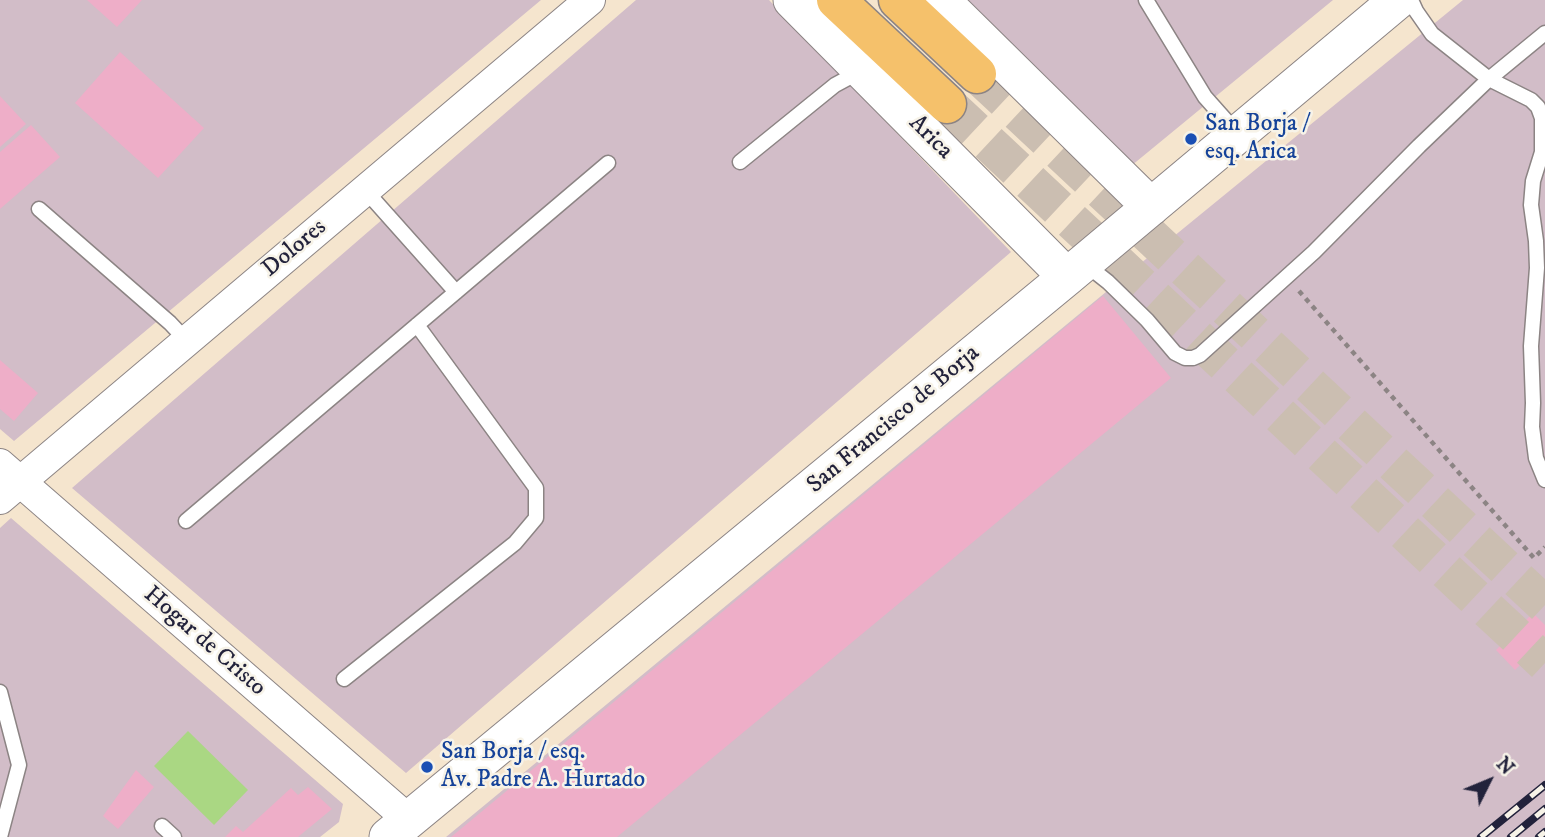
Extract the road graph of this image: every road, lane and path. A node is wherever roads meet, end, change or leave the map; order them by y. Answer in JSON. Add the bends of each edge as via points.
{"nodes":[{"id":1,"x":590,"y":0,"type":"edge"},
{"id":2,"x":792,"y":0,"type":"edge"},
{"id":3,"x":836,"y":0,"type":"edge"},
{"id":4,"x":898,"y":0,"type":"edge"},
{"id":5,"x":940,"y":0,"type":"edge"},
{"id":6,"x":1146,"y":0,"type":"edge"},
{"id":7,"x":1398,"y":0,"type":"edge"},
{"id":8,"x":1411,"y":0,"type":"edge"},
{"id":9,"x":1545,"y":33,"type":"edge"},
{"id":10,"x":862,"y":70,"type":"junction"},
{"id":11,"x":977,"y":74,"type":"tunnel mouth"},
{"id":12,"x":1489,"y":79,"type":"junction"},
{"id":13,"x":947,"y":104,"type":"tunnel mouth"},
{"id":14,"x":1544,"y":133,"type":"edge"},
{"id":15,"x":1238,"y":134,"type":"junction"},
{"id":16,"x":740,"y":162,"type":"dead end"},
{"id":17,"x":608,"y":163,"type":"dead end"},
{"id":18,"x":365,"y":190,"type":"junction"},
{"id":19,"x":1545,"y":198,"type":"edge"},
{"id":20,"x":1531,"y":205,"type":"junction"},
{"id":21,"x":1151,"y":207,"type":"junction"},
{"id":22,"x":39,"y":209,"type":"dead end"},
{"id":23,"x":1076,"y":270,"type":"junction"},
{"id":24,"x":1287,"y":277,"type":"junction"},
{"id":25,"x":456,"y":292,"type":"junction"},
{"id":26,"x":417,"y":325,"type":"junction"},
{"id":27,"x":187,"y":341,"type":"junction"},
{"id":28,"x":1545,"y":480,"type":"edge"},
{"id":29,"x":7,"y":482,"type":"edge"},
{"id":30,"x":186,"y":521,"type":"dead end"},
{"id":31,"x":1545,"y":547,"type":"edge"},
{"id":32,"x":344,"y":679,"type":"dead end"},
{"id":33,"x":0,"y":692,"type":"edge"},
{"id":34,"x":162,"y":826,"type":"dead end"},
{"id":35,"x":399,"y":829,"type":"edge"},
{"id":36,"x":0,"y":837,"type":"edge"},
{"id":37,"x":174,"y":837,"type":"edge"}],
"edges":[{"from":1,"to":18,"type":"street","name":"Dolores"},
{"from":2,"to":10,"type":"street","name":"Arica"},
{"from":3,"to":13,"type":"main road","name":"Arica"},
{"from":4,"to":11,"type":"main road"},
{"from":5,"to":21,"type":"street"},
{"from":6,"to":15,"type":"lane","via":[[1205,97]]},
{"from":7,"to":15,"type":"street","name":"San Francisco de Borja"},
{"from":8,"to":12,"type":"lane","via":[[1432,34]]},
{"from":9,"to":12,"type":"lane"},
{"from":10,"to":16,"type":"lane","via":[[835,85]]},
{"from":10,"to":23,"type":"street","name":"Arica"},
{"from":12,"to":14,"type":"lane","via":[[1531,100],[1538,107]]},
{"from":12,"to":24,"type":"lane"},
{"from":14,"to":20,"type":"lane"},
{"from":15,"to":21,"type":"street","name":"San Francisco de Borja"},
{"from":17,"to":25,"type":"lane"},
{"from":18,"to":25,"type":"lane"},
{"from":18,"to":27,"type":"street","name":"Dolores"},
{"from":19,"to":20,"type":"lane"},
{"from":20,"to":28,"type":"lane","via":[[1537,268],[1531,346],[1532,427],[1536,458]]},
{"from":21,"to":23,"type":"street","name":"San Francisco de Borja"},
{"from":22,"to":27,"type":"lane"},
{"from":23,"to":24,"type":"lane","via":[[1108,282],[1185,358],[1200,355]]},
{"from":23,"to":35,"type":"street","name":"San Francisco de Borja"},
{"from":24,"to":31,"type":"path","via":[[1534,558]]},
{"from":25,"to":26,"type":"lane"},
{"from":26,"to":30,"type":"lane"},
{"from":26,"to":32,"type":"lane","via":[[536,488],[536,518],[515,543]]},
{"from":27,"to":29,"type":"street","name":"Dolores"},
{"from":29,"to":35,"type":"street","name":"Hogar de Cristo"},
{"from":33,"to":36,"type":"lane","via":[[19,765]]},
{"from":34,"to":37,"type":"lane"}]}
